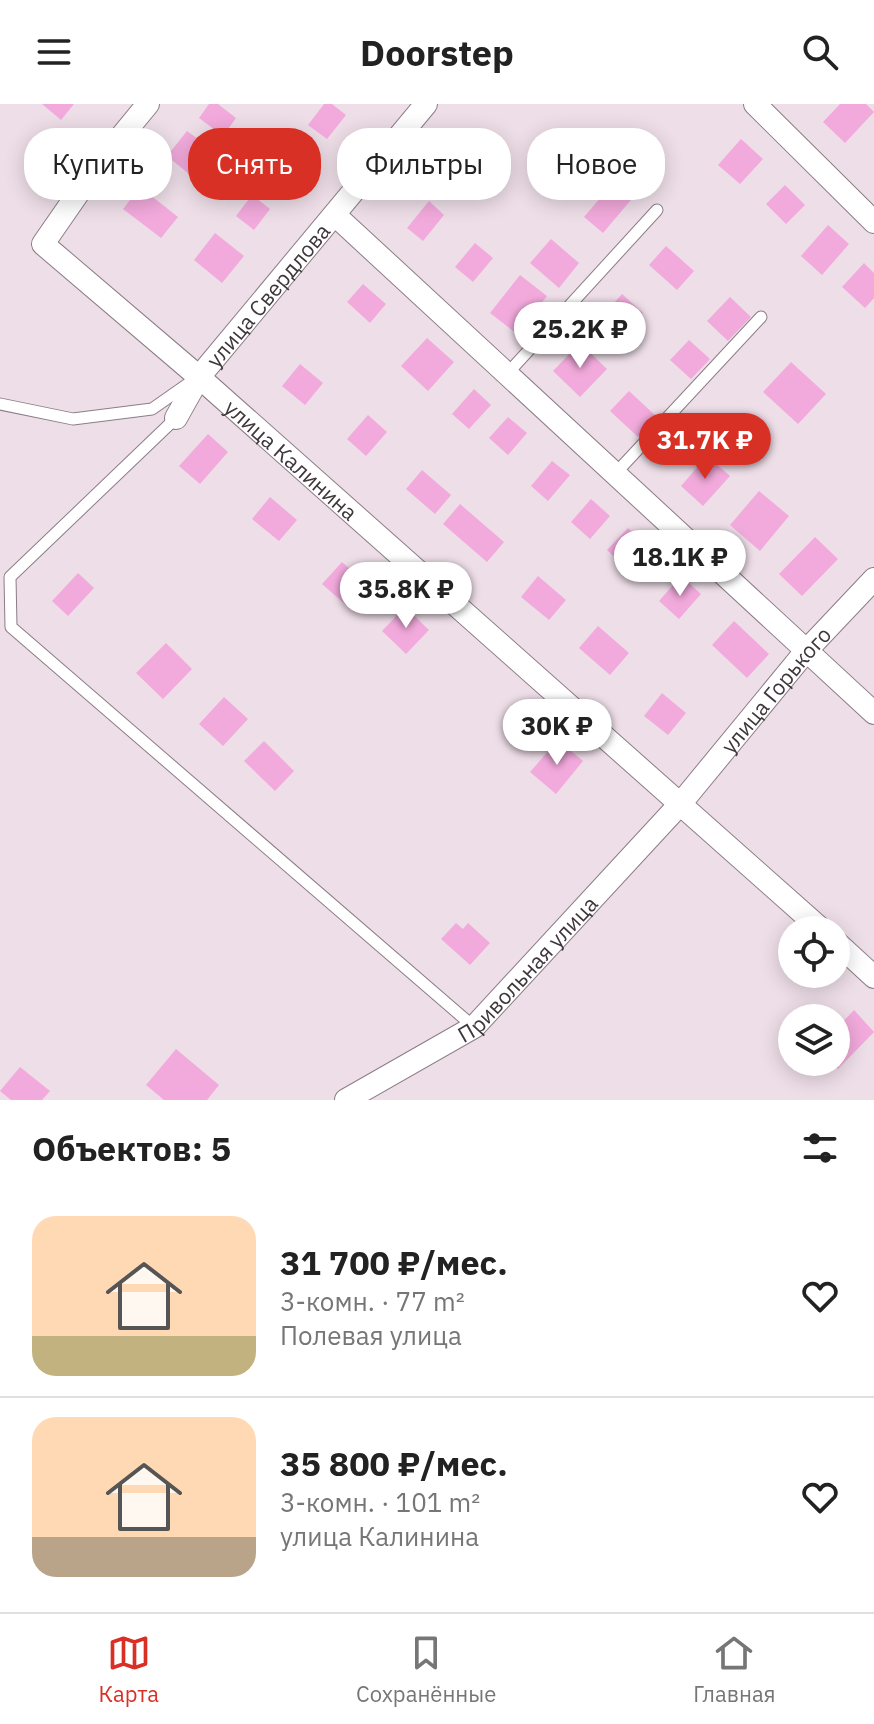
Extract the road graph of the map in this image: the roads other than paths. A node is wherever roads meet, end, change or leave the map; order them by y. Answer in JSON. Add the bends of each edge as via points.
{"nodes":[{"id":1,"x":148,"y":104,"type":"edge"},
{"id":2,"x":426,"y":104,"type":"edge"},
{"id":3,"x":755,"y":104,"type":"edge"},
{"id":4,"x":657,"y":210,"type":"dead end"},
{"id":5,"x":336,"y":216,"type":"junction"},
{"id":6,"x":874,"y":222,"type":"edge"},
{"id":7,"x":761,"y":317,"type":"dead end"},
{"id":8,"x":507,"y":374,"type":"junction"},
{"id":9,"x":199,"y":377,"type":"junction"},
{"id":10,"x":0,"y":404,"type":"edge"},
{"id":11,"x":176,"y":418,"type":"joint"},
{"id":12,"x":614,"y":475,"type":"junction"},
{"id":13,"x":5,"y":579,"type":"edge"},
{"id":14,"x":874,"y":579,"type":"edge"},
{"id":15,"x":806,"y":651,"type":"junction"},
{"id":16,"x":874,"y":713,"type":"edge"},
{"id":17,"x":681,"y":803,"type":"junction"},
{"id":18,"x":806,"y":916,"type":"edge"},
{"id":19,"x":850,"y":955,"type":"edge"},
{"id":20,"x":874,"y":977,"type":"edge"},
{"id":21,"x":474,"y":1027,"type":"junction"},
{"id":22,"x":346,"y":1100,"type":"edge"}],
"edges":[{"from":1,"to":9,"type":"street","name":"улица Калинина","via":[[43,244]]},
{"from":2,"to":5,"type":"street","name":"улица Свердлова"},
{"from":3,"to":6,"type":"street"},
{"from":4,"to":8,"type":"lane"},
{"from":5,"to":8,"type":"street"},
{"from":5,"to":9,"type":"street","name":"улица Свердлова"},
{"from":7,"to":12,"type":"lane"},
{"from":8,"to":12,"type":"street"},
{"from":9,"to":10,"type":"lane","via":[[152,409],[73,419]]},
{"from":9,"to":11,"type":"street","name":"улица Свердлова"},
{"from":9,"to":17,"type":"street","name":"улица Калинина"},
{"from":11,"to":13,"type":"lane"},
{"from":12,"to":15,"type":"street"},
{"from":13,"to":21,"type":"lane","via":[[11,627]]},
{"from":14,"to":15,"type":"street","name":"улица Горького"},
{"from":15,"to":16,"type":"street"},
{"from":15,"to":17,"type":"street","name":"улица Горького"},
{"from":17,"to":18,"type":"street","name":"улица Калинина"},
{"from":17,"to":21,"type":"street","name":"Привольная улица"},
{"from":19,"to":20,"type":"street"},
{"from":21,"to":22,"type":"street","name":"Привольная улица"}]}
